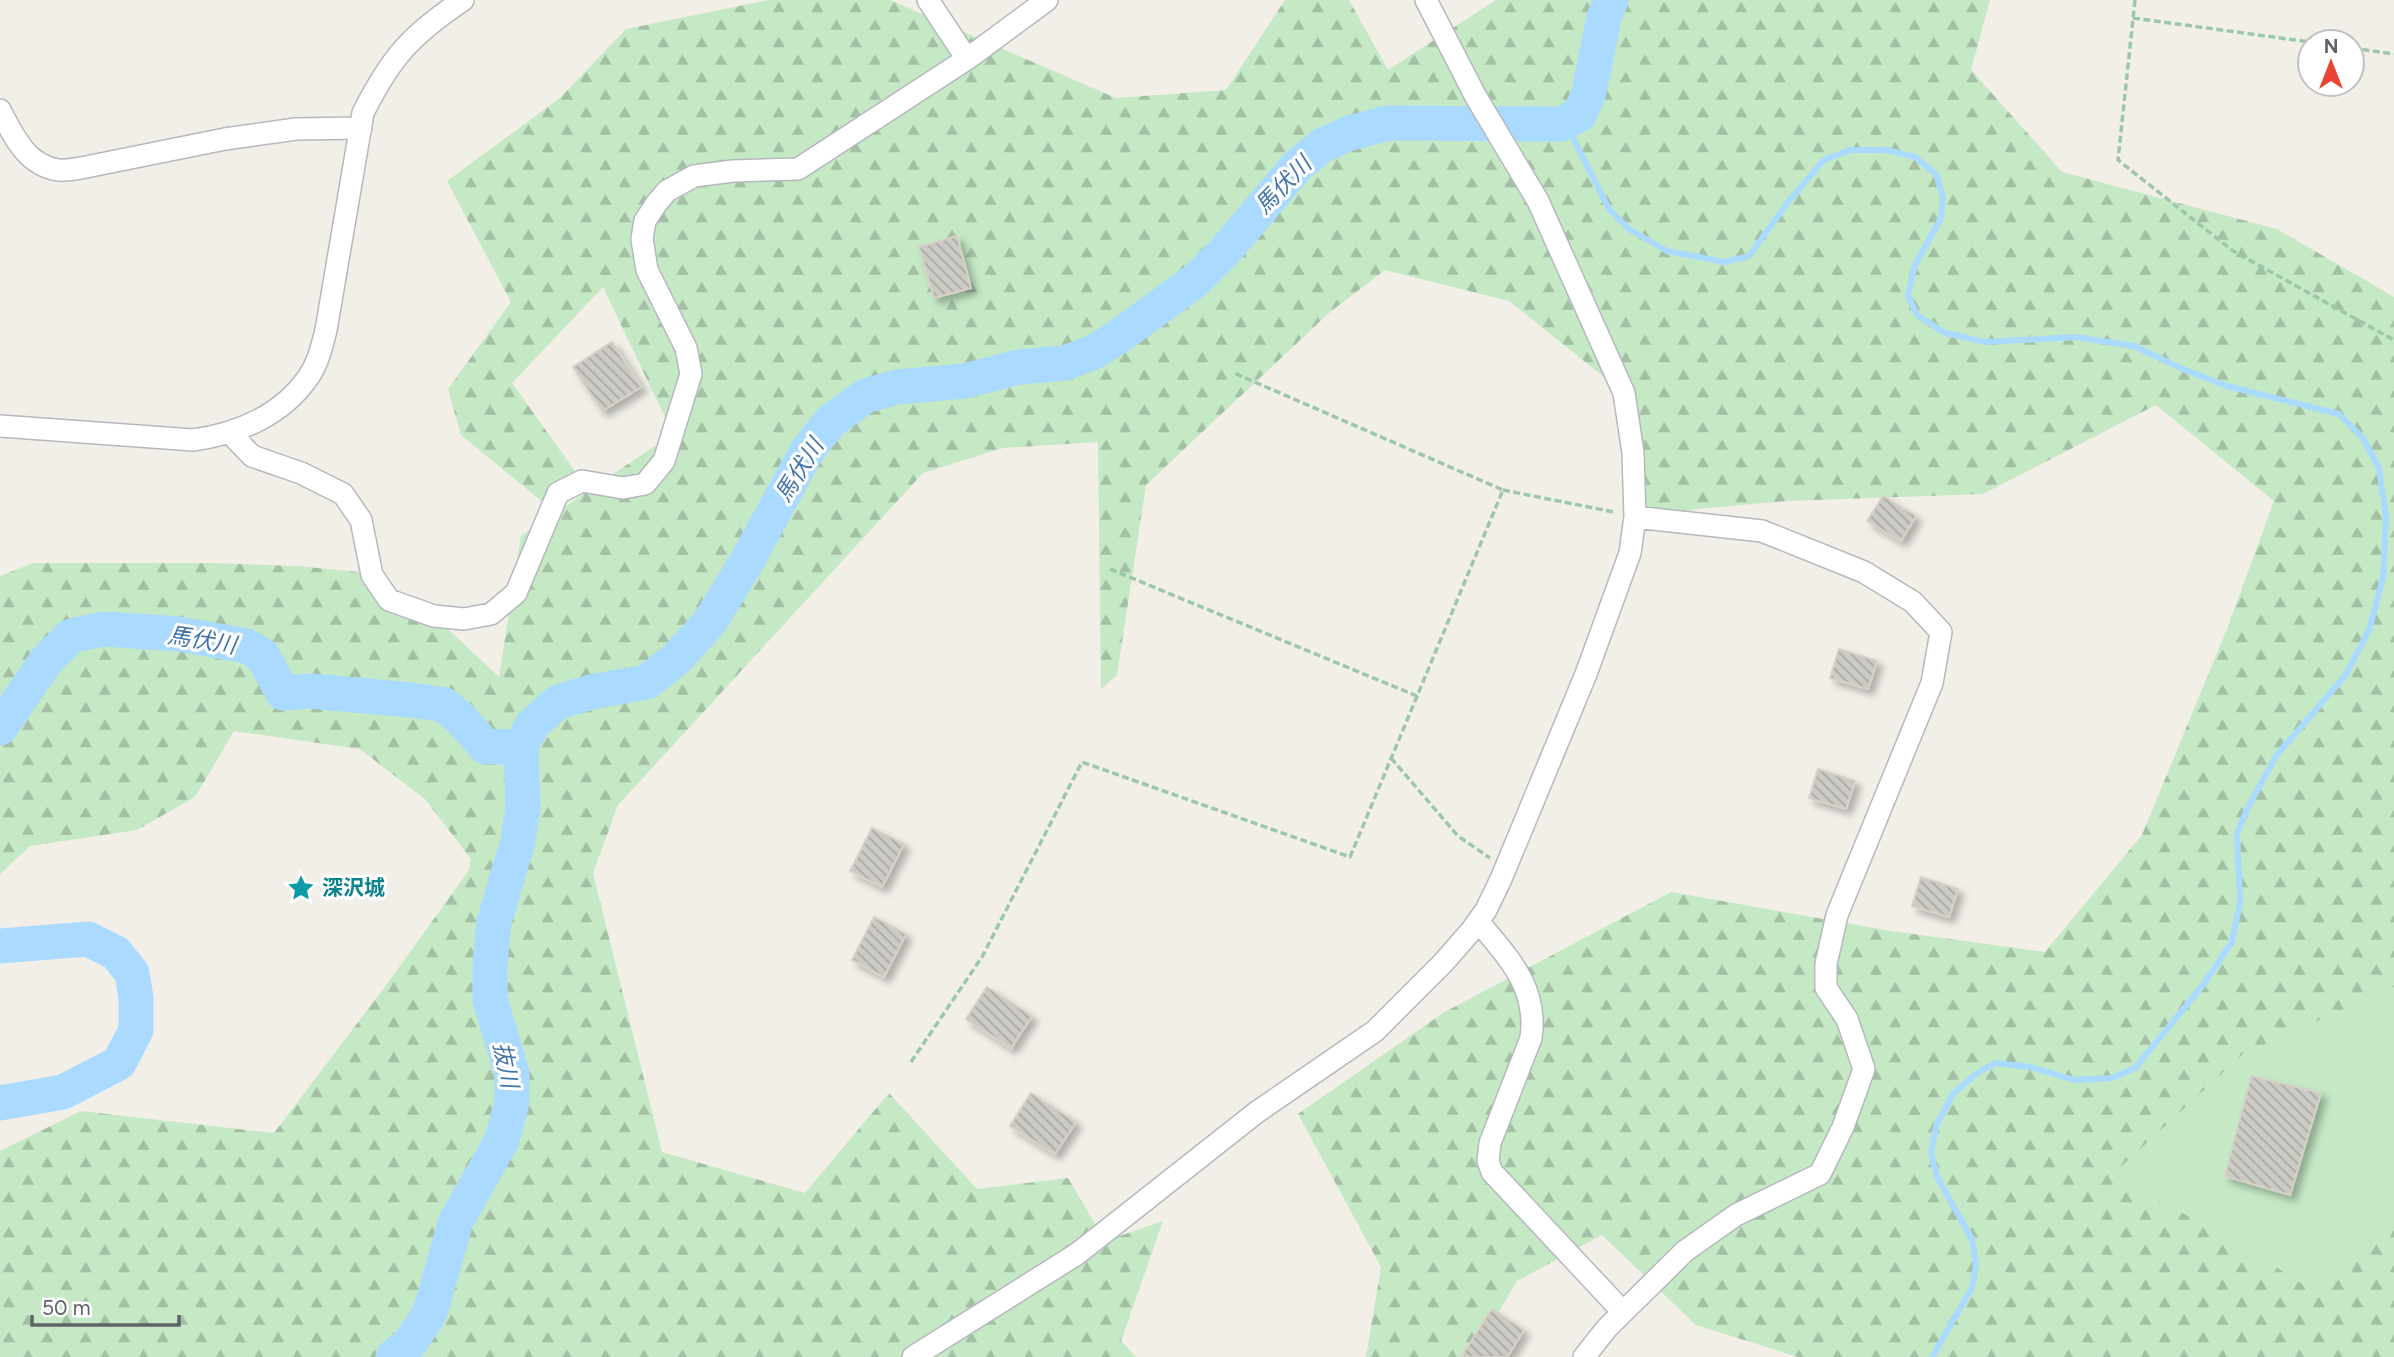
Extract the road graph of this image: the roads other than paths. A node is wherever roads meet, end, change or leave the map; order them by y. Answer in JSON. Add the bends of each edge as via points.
{"nodes":[{"id":1,"x":463,"y":0,"type":"edge"},
{"id":2,"x":928,"y":0,"type":"edge"},
{"id":3,"x":1047,"y":0,"type":"edge"},
{"id":4,"x":1426,"y":0,"type":"edge"},
{"id":5,"x":967,"y":59,"type":"junction"},
{"id":6,"x":0,"y":110,"type":"edge"},
{"id":7,"x":361,"y":128,"type":"junction"},
{"id":8,"x":0,"y":426,"type":"edge"},
{"id":9,"x":230,"y":433,"type":"junction"},
{"id":10,"x":1636,"y":517,"type":"junction"},
{"id":11,"x":1478,"y":921,"type":"junction"},
{"id":12,"x":1623,"y":1312,"type":"junction"},
{"id":13,"x":913,"y":1357,"type":"edge"},
{"id":14,"x":1584,"y":1357,"type":"edge"}],
"edges":[{"from":1,"to":7,"type":"street","via":[[397,54],[363,113]]},
{"from":2,"to":5,"type":"street"},
{"from":3,"to":5,"type":"street"},
{"from":4,"to":10,"type":"street","via":[[1476,97],[1538,201],[1624,393]]},
{"from":5,"to":9,"type":"street","via":[[798,169],[694,176],[667,191],[645,221],[642,239],[647,270],[686,348],[691,374],[664,461],[645,484],[622,488],[582,481],[558,493],[516,593],[491,614],[464,619],[434,616],[389,600],[372,575],[361,520],[342,494],[252,456]]},
{"from":6,"to":7,"type":"street","via":[[21,149],[58,170],[296,129]]},
{"from":7,"to":9,"type":"street","via":[[320,354],[291,396],[265,417]]},
{"from":8,"to":9,"type":"street","via":[[193,440]]},
{"from":10,"to":11,"type":"street","via":[[1630,553],[1586,674],[1505,868]]},
{"from":10,"to":12,"type":"street","via":[[1762,531],[1864,572],[1913,602],[1941,632],[1933,683],[1837,915],[1826,964],[1826,988],[1847,1019],[1864,1069],[1843,1127],[1820,1174],[1736,1215],[1685,1251]]},
{"from":11,"to":12,"type":"street","via":[[1517,969],[1534,1020],[1490,1143],[1492,1172]]},
{"from":11,"to":13,"type":"street","via":[[1375,1031],[1257,1112],[1077,1254]]},
{"from":12,"to":14,"type":"street"}]}
